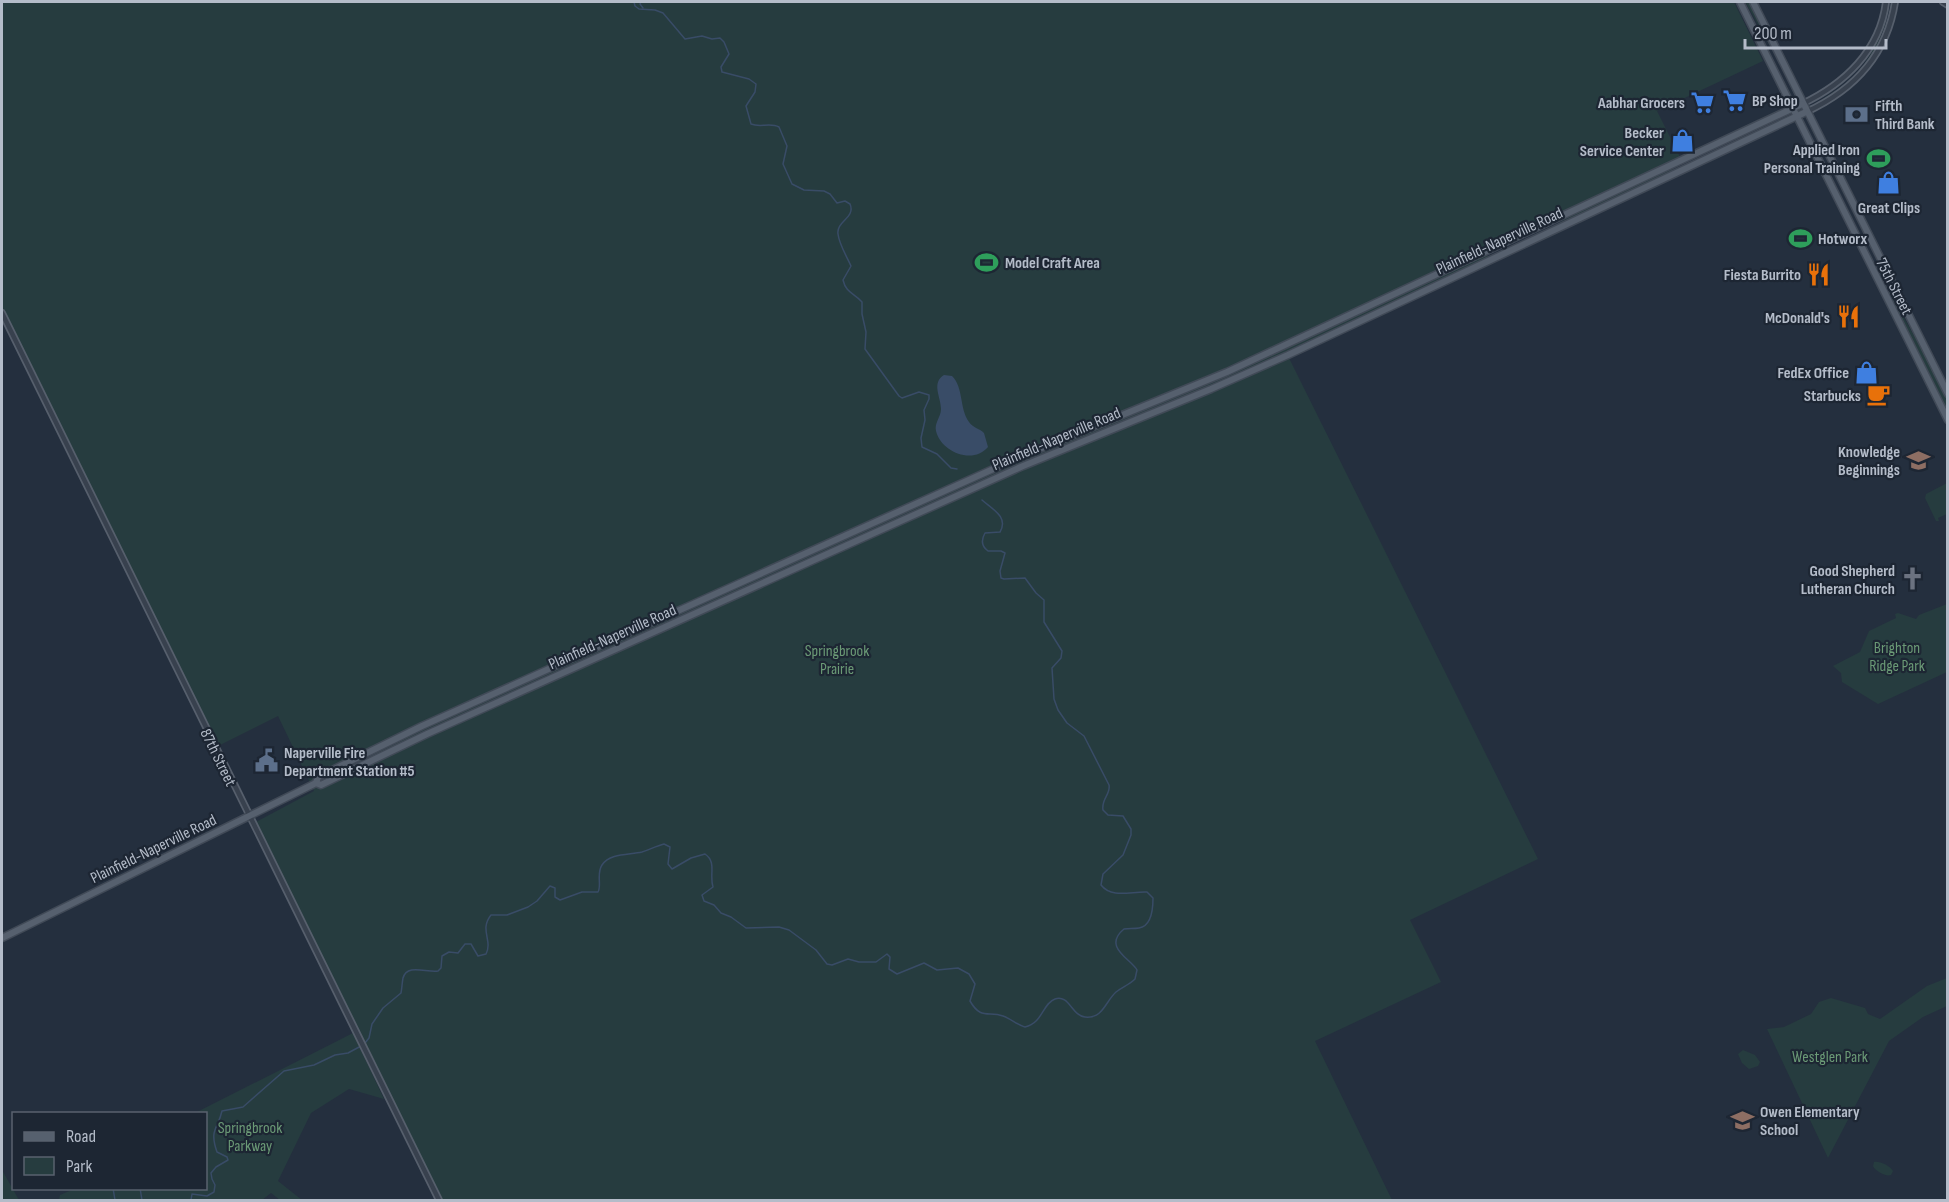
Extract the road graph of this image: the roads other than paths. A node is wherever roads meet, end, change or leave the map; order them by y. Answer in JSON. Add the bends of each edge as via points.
{"nodes":[{"id":1,"x":1740,"y":2,"type":"edge"},
{"id":2,"x":1753,"y":2,"type":"edge"},
{"id":3,"x":1886,"y":2,"type":"edge"},
{"id":4,"x":1895,"y":2,"type":"edge"},
{"id":5,"x":1943,"y":2,"type":"edge"},
{"id":6,"x":1947,"y":5,"type":"edge"},
{"id":7,"x":1802,"y":104,"type":"junction"},
{"id":8,"x":1792,"y":109,"type":"junction"},
{"id":9,"x":1806,"y":112,"type":"junction"},
{"id":10,"x":1796,"y":117,"type":"junction"},
{"id":11,"x":2,"y":313,"type":"edge"},
{"id":12,"x":1947,"y":394,"type":"edge"},
{"id":13,"x":1947,"y":420,"type":"edge"},
{"id":14,"x":316,"y":783,"type":"junction"},
{"id":15,"x":248,"y":816,"type":"junction"},
{"id":16,"x":2,"y":938,"type":"edge"},
{"id":17,"x":439,"y":1200,"type":"edge"}],
"edges":[{"from":1,"to":8,"type":"main road","name":"75th Street"},
{"from":2,"to":7,"type":"main road","name":"75th Street"},
{"from":3,"to":7,"type":"street","via":[[1877,33],[1855,68]]},
{"from":4,"to":9,"type":"street","via":[[1886,37],[1868,66],[1842,92]]},
{"from":5,"to":6,"type":"street"},
{"from":7,"to":8,"type":"main road","name":"Plainfield-Naperville Road"},
{"from":7,"to":9,"type":"main road","name":"75th Street"},
{"from":8,"to":10,"type":"main road","name":"75th Street"},
{"from":8,"to":14,"type":"main road","name":"Plainfield-Naperville Road","via":[[1227,372],[1020,457],[442,717],[318,777]]},
{"from":9,"to":10,"type":"main road","name":"Plainfield-Naperville Road"},
{"from":9,"to":12,"type":"main road","name":"75th Street"},
{"from":10,"to":13,"type":"main road","name":"75th Street"},
{"from":10,"to":14,"type":"main road","name":"Plainfield-Naperville Road","via":[[1259,368],[1023,466],[321,785]]},
{"from":11,"to":15,"type":"street","name":"87th Street"},
{"from":14,"to":15,"type":"main road","name":"Plainfield-Naperville Road"},
{"from":15,"to":16,"type":"main road","name":"Plainfield-Naperville Road"},
{"from":15,"to":17,"type":"street","name":"87th Street"}]}
